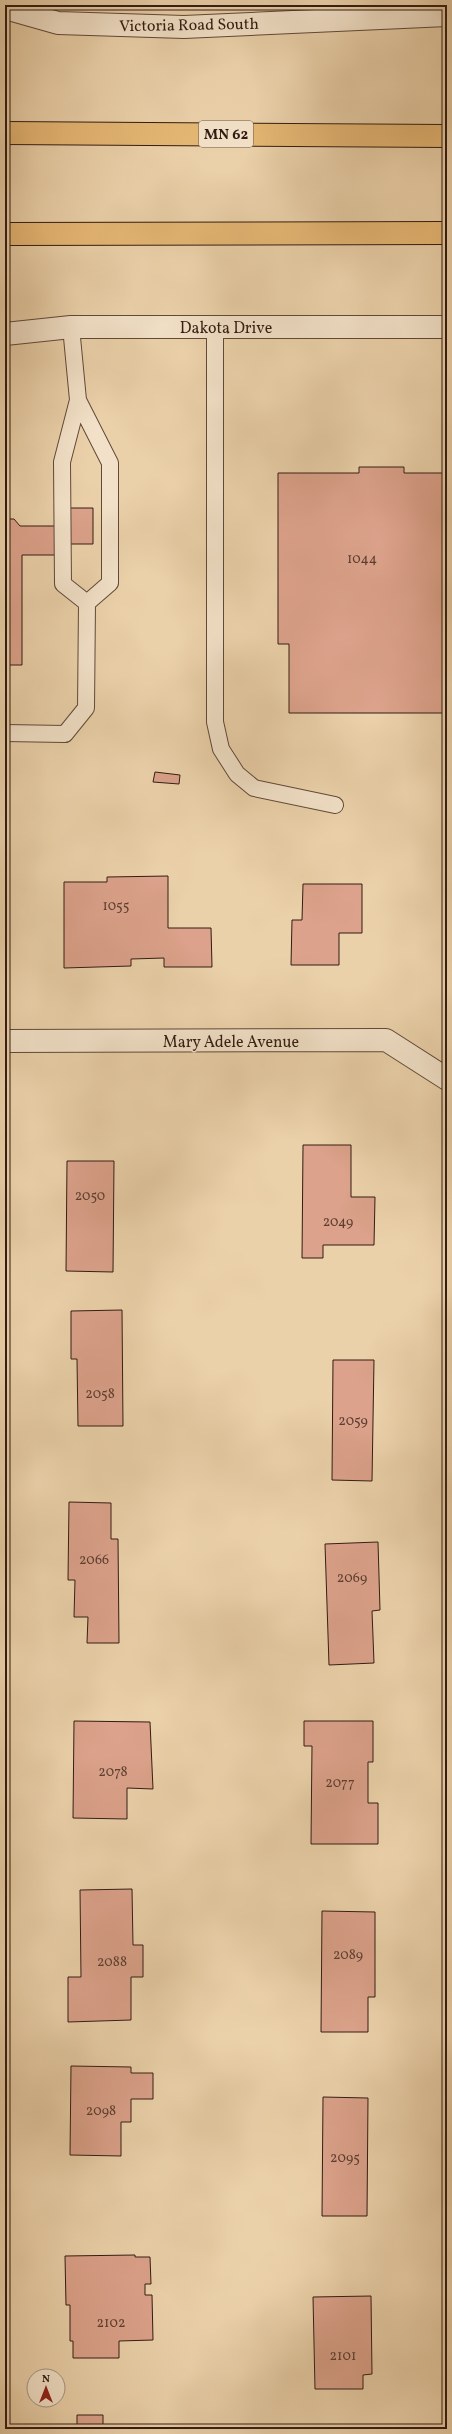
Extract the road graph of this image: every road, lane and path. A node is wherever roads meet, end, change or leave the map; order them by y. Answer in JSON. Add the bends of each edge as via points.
{"nodes":[{"id":1,"x":5,"y":8,"type":"edge"},
{"id":2,"x":447,"y":15,"type":"edge"},
{"id":3,"x":5,"y":133,"type":"edge"},
{"id":4,"x":447,"y":136,"type":"edge"},
{"id":5,"x":447,"y":233,"type":"edge"},
{"id":6,"x":5,"y":234,"type":"edge"},
{"id":7,"x":72,"y":327,"type":"junction"},
{"id":8,"x":215,"y":327,"type":"junction"},
{"id":9,"x":447,"y":327,"type":"edge"},
{"id":10,"x":5,"y":334,"type":"edge"},
{"id":11,"x":78,"y":400,"type":"junction"},
{"id":12,"x":87,"y":603,"type":"junction"},
{"id":13,"x":5,"y":733,"type":"edge"},
{"id":14,"x":335,"y":805,"type":"dead end"},
{"id":15,"x":5,"y":1041,"type":"edge"},
{"id":16,"x":447,"y":1079,"type":"edge"}],
"edges":[{"from":1,"to":2,"type":"street","name":"Victoria Road South","via":[[58,23],[184,27]]},
{"from":3,"to":4,"type":"highway","number":"MN 62"},
{"from":5,"to":6,"type":"highway"},
{"from":7,"to":8,"type":"street","name":"Dakota Drive"},
{"from":7,"to":10,"type":"street","name":"Dakota Drive"},
{"from":7,"to":11,"type":"lane"},
{"from":8,"to":9,"type":"street","name":"Dakota Drive"},
{"from":8,"to":14,"type":"lane","via":[[215,722],[221,749],[237,774],[254,788]]},
{"from":11,"to":12,"type":"lane","via":[[62,462],[63,584]]},
{"from":11,"to":12,"type":"lane","via":[[110,463],[110,583]]},
{"from":12,"to":13,"type":"lane","via":[[86,708],[65,734]]},
{"from":15,"to":16,"type":"street","name":"Mary Adele Avenue","via":[[386,1040]]}]}
